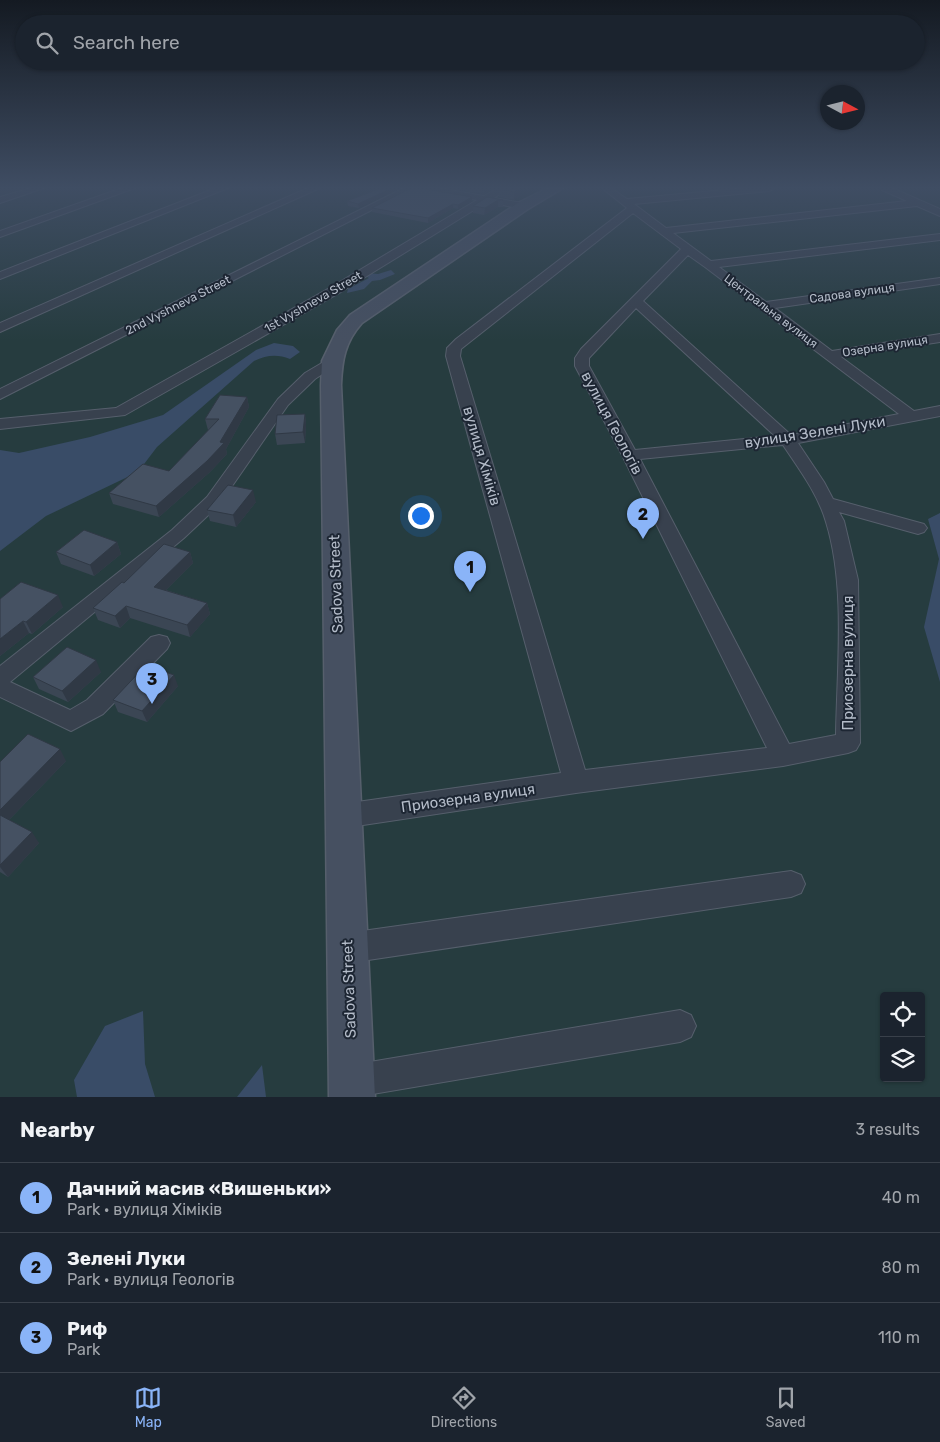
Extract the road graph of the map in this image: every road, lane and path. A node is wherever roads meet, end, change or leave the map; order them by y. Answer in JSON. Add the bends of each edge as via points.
{"nodes":[{"id":1,"x":93,"y":239,"type":"edge"},
{"id":2,"x":200,"y":239,"type":"edge"},
{"id":3,"x":309,"y":239,"type":"edge"},
{"id":4,"x":419,"y":239,"type":"edge"},
{"id":5,"x":459,"y":239,"type":"edge"},
{"id":6,"x":588,"y":239,"type":"edge"},
{"id":7,"x":675,"y":239,"type":"edge"},
{"id":8,"x":915,"y":239,"type":"edge"},
{"id":9,"x":688,"y":248,"type":"junction"},
{"id":10,"x":709,"y":265,"type":"junction"},
{"id":11,"x":0,"y":276,"type":"edge"},
{"id":12,"x":940,"y":281,"type":"edge"},
{"id":13,"x":638,"y":302,"type":"junction"},
{"id":14,"x":764,"y":306,"type":"junction"},
{"id":15,"x":0,"y":328,"type":"edge"},
{"id":16,"x":940,"y":338,"type":"edge"},
{"id":17,"x":830,"y":355,"type":"junction"},
{"id":18,"x":332,"y":361,"type":"junction"},
{"id":19,"x":0,"y":395,"type":"edge"},
{"id":20,"x":940,"y":411,"type":"edge"},
{"id":21,"x":911,"y":416,"type":"junction"},
{"id":22,"x":0,"y":424,"type":"edge"},
{"id":23,"x":788,"y":440,"type":"junction"},
{"id":24,"x":630,"y":455,"type":"junction"},
{"id":25,"x":825,"y":502,"type":"junction"},
{"id":26,"x":918,"y":528,"type":"dead end"},
{"id":27,"x":159,"y":643,"type":"dead end"},
{"id":28,"x":0,"y":678,"type":"edge"},
{"id":29,"x":0,"y":687,"type":"edge"},
{"id":30,"x":783,"y":756,"type":"junction"},
{"id":31,"x":576,"y":782,"type":"junction"},
{"id":32,"x":342,"y":816,"type":"junction"},
{"id":33,"x":791,"y":884,"type":"dead end"},
{"id":34,"x":348,"y":948,"type":"junction"},
{"id":35,"x":680,"y":1026,"type":"dead end"},
{"id":36,"x":352,"y":1089,"type":"edge"}],
"edges":[{"from":1,"to":11,"type":"street"},
{"from":2,"to":15,"type":"street"},
{"from":3,"to":19,"type":"street","name":"2nd Vyshneva Street"},
{"from":4,"to":22,"type":"street","name":"1st Vyshneva Street","via":[[120,412]]},
{"from":5,"to":18,"type":"street","name":"Sadova Street","via":[[356,319],[346,330]]},
{"from":6,"to":31,"type":"street","name":"вулиця Хіміків","via":[[454,348]]},
{"from":7,"to":9,"type":"street","name":"Центральна вулиця"},
{"from":8,"to":10,"type":"street"},
{"from":9,"to":10,"type":"street","name":"Центральна вулиця"},
{"from":9,"to":13,"type":"street","name":"вулиця Геологів"},
{"from":10,"to":14,"type":"street","name":"Центральна вулиця"},
{"from":12,"to":14,"type":"street","name":"Садова вулиця"},
{"from":13,"to":23,"type":"street","name":"Приозерна вулиця"},
{"from":13,"to":24,"type":"street","name":"вулиця Геологів","via":[[582,358],[582,366]]},
{"from":14,"to":17,"type":"street","name":"Центральна вулиця"},
{"from":16,"to":17,"type":"street","name":"Озерна вулиця"},
{"from":17,"to":21,"type":"street","name":"Центральна вулиця"},
{"from":18,"to":28,"type":"street","via":[[310,376],[283,402],[214,500],[170,540]]},
{"from":18,"to":32,"type":"street","name":"Sadova Street","via":[[330,385]]},
{"from":20,"to":21,"type":"street","name":"вулиця Зелені Луки"},
{"from":21,"to":23,"type":"street","name":"вулиця Зелені Луки"},
{"from":23,"to":24,"type":"street","name":"вулиця Зелені Луки"},
{"from":23,"to":25,"type":"street","name":"Приозерна вулиця","via":[[816,482]]},
{"from":24,"to":30,"type":"street","name":"вулиця Геологів"},
{"from":25,"to":26,"type":"street"},
{"from":25,"to":30,"type":"street","name":"Приозерна вулиця","via":[[835,521],[848,580],[848,743]]},
{"from":27,"to":29,"type":"street","via":[[95,707],[71,721]]},
{"from":30,"to":31,"type":"street","name":"Приозерна вулиця"},
{"from":31,"to":32,"type":"street","name":"Приозерна вулиця"},
{"from":32,"to":34,"type":"street","name":"Sadova Street"},
{"from":33,"to":34,"type":"street"},
{"from":34,"to":36,"type":"street","name":"Sadova Street"},
{"from":35,"to":36,"type":"street"}]}
